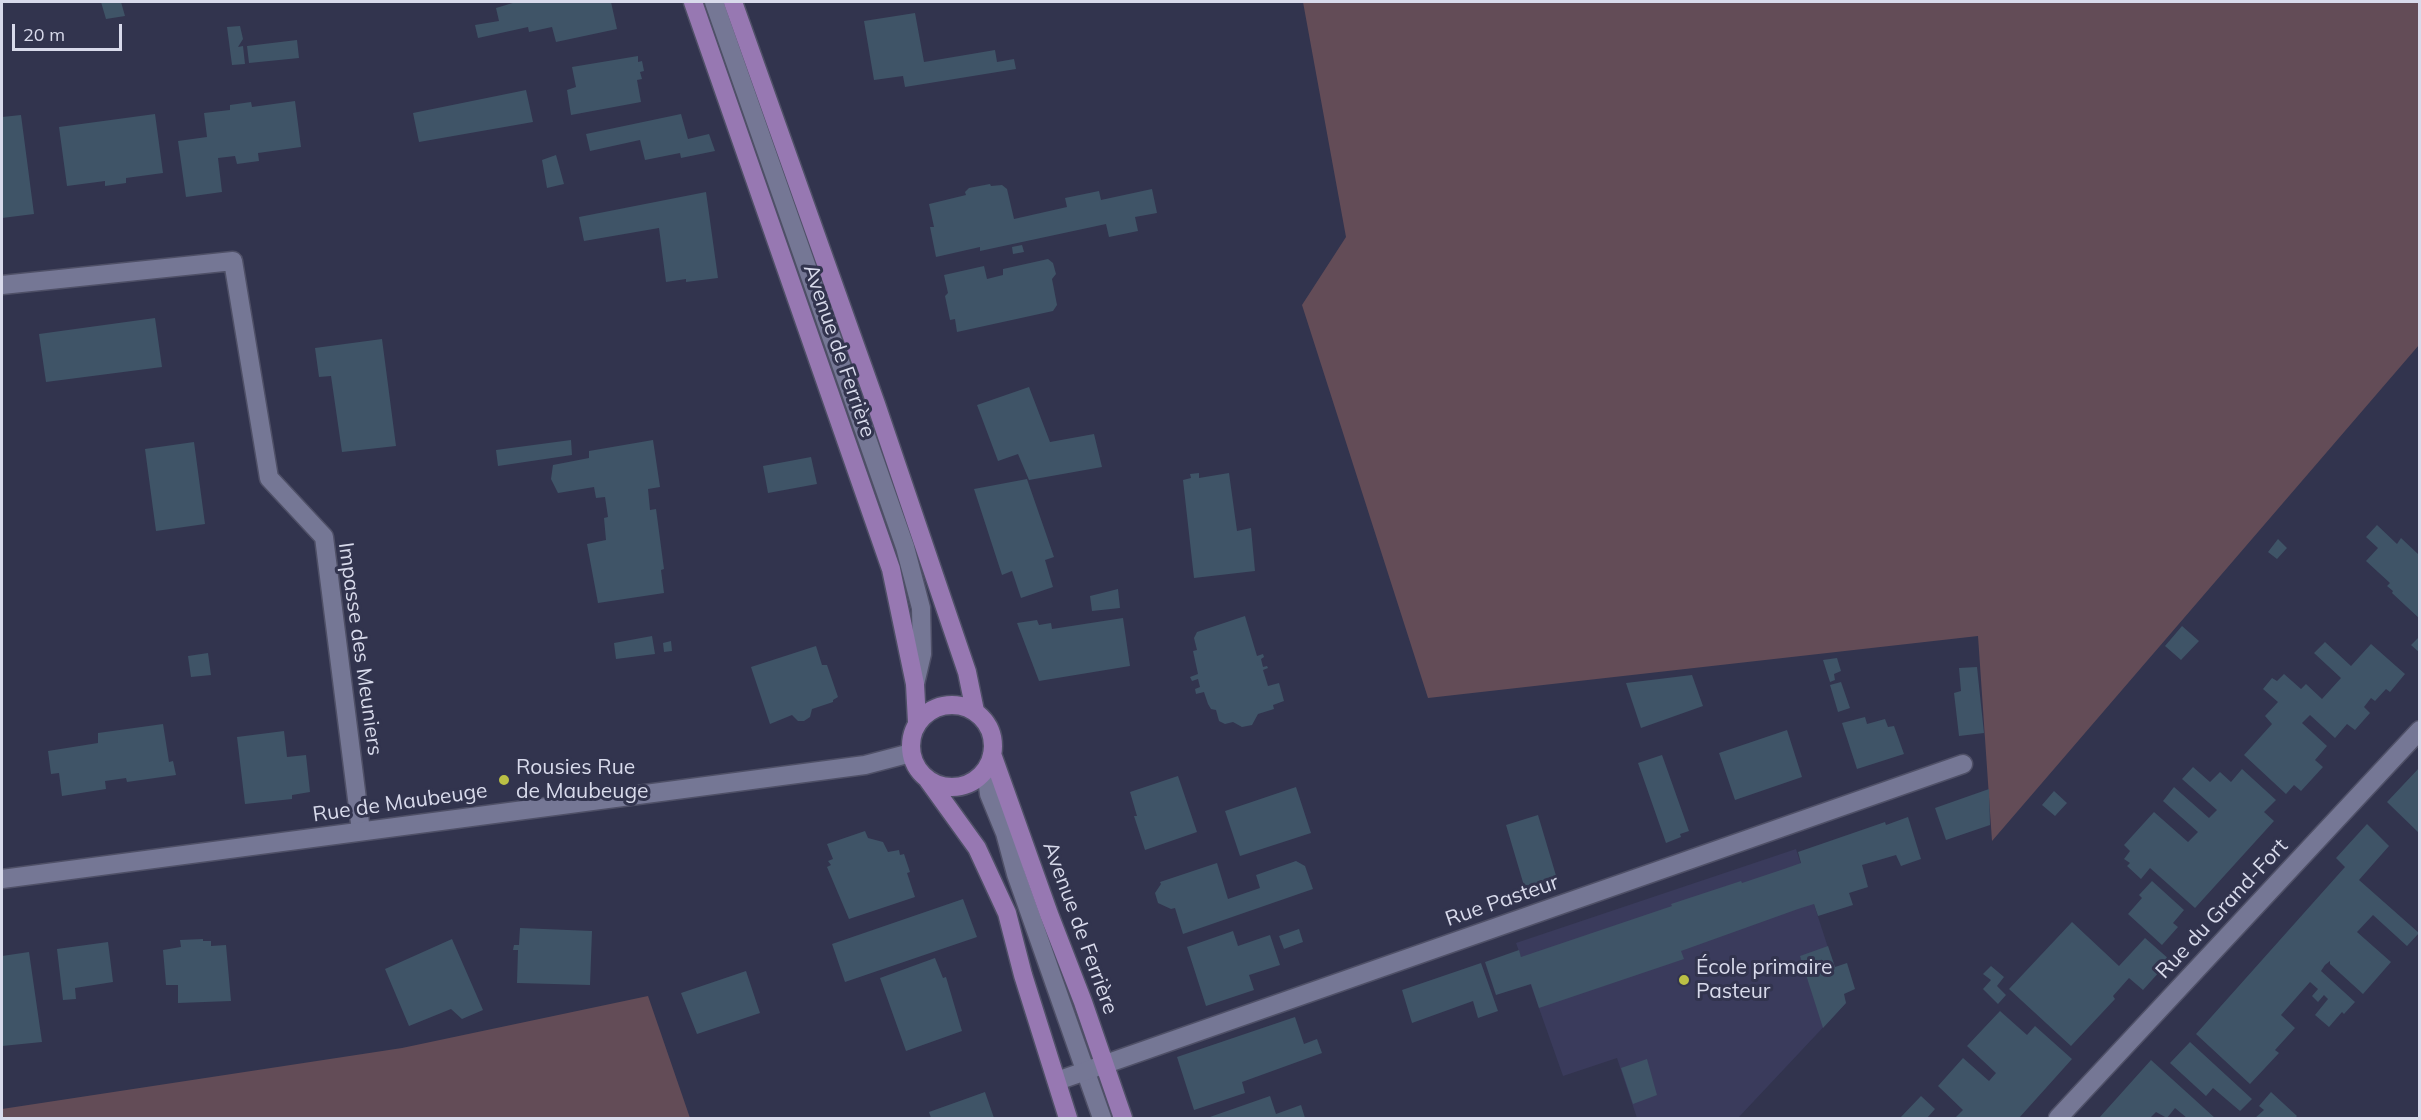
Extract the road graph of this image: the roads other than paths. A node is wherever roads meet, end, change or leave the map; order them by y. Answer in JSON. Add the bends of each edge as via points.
{"nodes":[{"id":1,"x":693,"y":2,"type":"edge"},
{"id":2,"x":714,"y":2,"type":"edge"},
{"id":3,"x":733,"y":2,"type":"edge"},
{"id":4,"x":2,"y":285,"type":"edge"},
{"id":5,"x":915,"y":684,"type":"junction"},
{"id":6,"x":975,"y":711,"type":"junction"},
{"id":7,"x":917,"y":722,"type":"junction"},
{"id":8,"x":2420,"y":730,"type":"edge"},
{"id":9,"x":911,"y":753,"type":"junction"},
{"id":10,"x":989,"y":762,"type":"junction"},
{"id":11,"x":1963,"y":764,"type":"dead end"},
{"id":12,"x":928,"y":780,"type":"junction"},
{"id":13,"x":362,"y":831,"type":"junction"},
{"id":14,"x":2,"y":879,"type":"edge"},
{"id":15,"x":1104,"y":1065,"type":"junction"},
{"id":16,"x":1086,"y":1071,"type":"junction"},
{"id":17,"x":1057,"y":1081,"type":"junction"},
{"id":18,"x":1068,"y":1119,"type":"edge"},
{"id":19,"x":1102,"y":1119,"type":"edge"},
{"id":20,"x":1123,"y":1119,"type":"edge"},
{"id":21,"x":2058,"y":1119,"type":"edge"}],
"edges":[{"from":1,"to":5,"type":"main road","name":"Avenue de Ferrière","via":[[891,569]]},
{"from":2,"to":5,"type":"street","via":[[905,547],[921,608],[922,654]]},
{"from":3,"to":6,"type":"main road","name":"Avenue de Ferrière","via":[[876,404],[967,672]]},
{"from":4,"to":13,"type":"street","name":"Impasse des Meuniers","via":[[233,261],[269,478],[324,537]]},
{"from":5,"to":7,"type":"main road","name":"Avenue de Ferrière"},
{"from":6,"to":7,"type":"main road","via":[[951,704],[938,706]]},
{"from":6,"to":10,"type":"main road","via":[[990,730],[993,742]]},
{"from":7,"to":9,"type":"main road","via":[[912,731]]},
{"from":8,"to":21,"type":"street","name":"Rue du Grand-Fort"},
{"from":9,"to":12,"type":"main road","via":[[920,773]]},
{"from":9,"to":13,"type":"street","name":"Rue de Maubeuge","via":[[865,765]]},
{"from":10,"to":12,"type":"main road","via":[[977,779],[959,786],[940,786]]},
{"from":10,"to":15,"type":"main road","name":"Avenue de Ferrière"},
{"from":10,"to":16,"type":"street","via":[[989,794]]},
{"from":11,"to":15,"type":"street","name":"Rue Pasteur"},
{"from":12,"to":17,"type":"main road","via":[[976,848],[1007,913]]},
{"from":13,"to":14,"type":"street","name":"Rue de Maubeuge"},
{"from":15,"to":16,"type":"street","name":"Rue Pasteur"},
{"from":15,"to":20,"type":"main road","name":"Avenue de Ferrière"},
{"from":16,"to":17,"type":"street","name":"Rue Pasteur"},
{"from":16,"to":19,"type":"street"},
{"from":17,"to":18,"type":"main road"}]}
